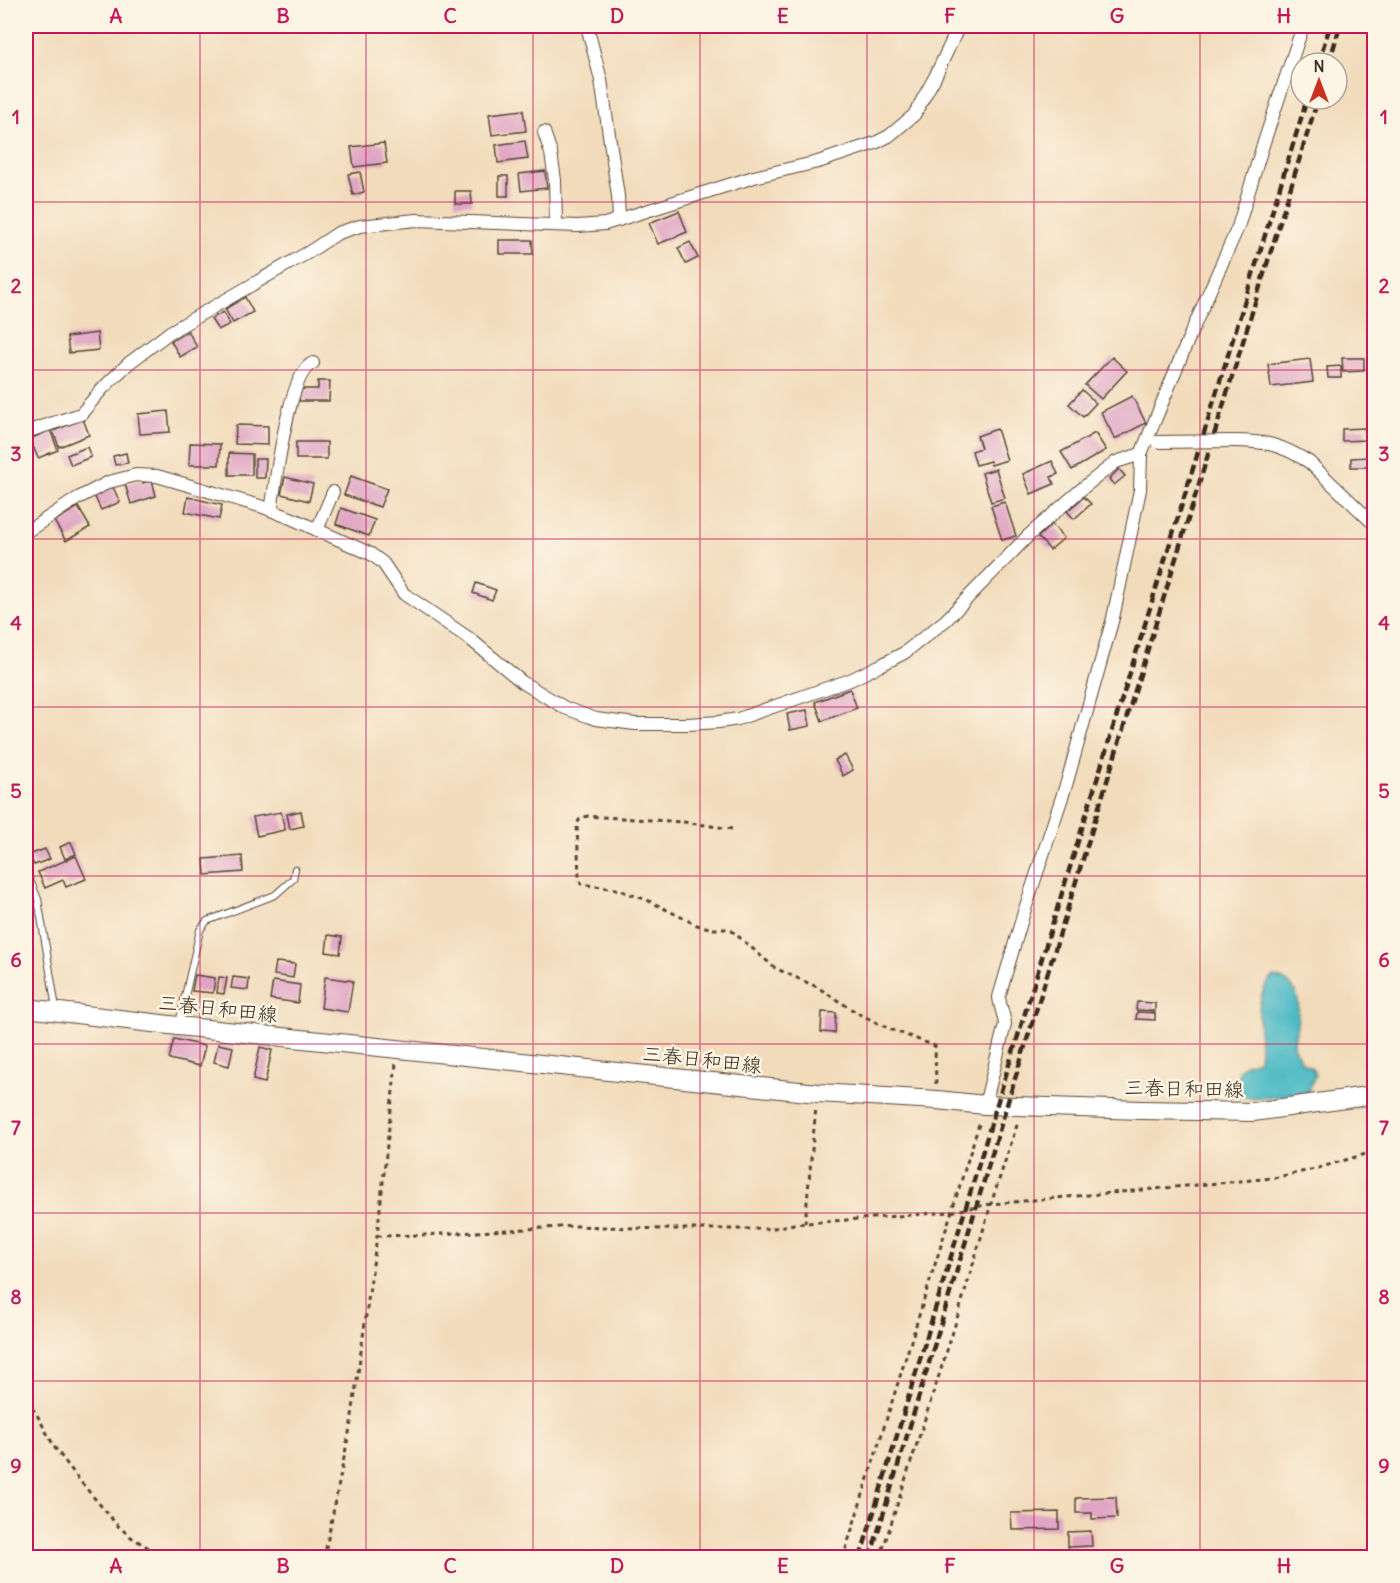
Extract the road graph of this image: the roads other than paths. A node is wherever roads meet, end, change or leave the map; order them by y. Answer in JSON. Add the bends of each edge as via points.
{"nodes":[{"id":1,"x":587,"y":26,"type":"edge"},
{"id":2,"x":959,"y":26,"type":"edge"},
{"id":3,"x":1303,"y":26,"type":"edge"},
{"id":4,"x":544,"y":132,"type":"dead end"},
{"id":5,"x":619,"y":220,"type":"junction"},
{"id":6,"x":556,"y":225,"type":"junction"},
{"id":7,"x":313,"y":363,"type":"dead end"},
{"id":8,"x":26,"y":432,"type":"edge"},
{"id":9,"x":1148,"y":446,"type":"junction"},
{"id":10,"x":333,"y":492,"type":"dead end"},
{"id":11,"x":272,"y":510,"type":"junction"},
{"id":12,"x":1374,"y":524,"type":"edge"},
{"id":13,"x":317,"y":530,"type":"junction"},
{"id":14,"x":26,"y":532,"type":"edge"},
{"id":15,"x":295,"y":869,"type":"dead end"},
{"id":16,"x":26,"y":871,"type":"edge"},
{"id":17,"x":26,"y":1008,"type":"edge"},
{"id":18,"x":57,"y":1012,"type":"junction"},
{"id":19,"x":178,"y":1026,"type":"junction"},
{"id":20,"x":1374,"y":1095,"type":"edge"},
{"id":21,"x":985,"y":1105,"type":"junction"}],
"edges":[{"from":1,"to":5,"type":"street","via":[[601,80]]},
{"from":2,"to":5,"type":"street","via":[[914,115],[875,144]]},
{"from":3,"to":9,"type":"street","via":[[1238,227],[1191,333]]},
{"from":4,"to":6,"type":"street","via":[[555,180]]},
{"from":5,"to":6,"type":"street"},
{"from":6,"to":8,"type":"street","via":[[416,220],[360,226],[338,233],[170,333],[129,363],[81,414]]},
{"from":7,"to":11,"type":"street","via":[[307,365],[294,390]]},
{"from":9,"to":12,"type":"street","bridge":true,"via":[[1267,442],[1309,462]]},
{"from":9,"to":13,"type":"street","via":[[1116,462],[1084,487],[1029,535],[946,620],[904,653],[850,680],[720,722],[635,724],[596,719],[565,708],[522,682],[470,639],[404,594],[379,558]]},
{"from":9,"to":21,"type":"street","via":[[1113,618],[999,997],[1005,1024]]},
{"from":10,"to":13,"type":"street"},
{"from":11,"to":13,"type":"street"},
{"from":11,"to":14,"type":"street","via":[[157,476],[136,475],[109,482],[78,498]]},
{"from":15,"to":19,"type":"lane","via":[[293,879],[275,895],[207,921],[200,930]]},
{"from":16,"to":18,"type":"lane","via":[[38,899]]},
{"from":17,"to":18,"type":"main road","name":"三春日和田線"},
{"from":18,"to":19,"type":"main road","name":"三春日和田線"},
{"from":19,"to":21,"type":"main road","name":"三春日和田線","via":[[818,1094]]},
{"from":20,"to":21,"type":"main road","name":"三春日和田線","via":[[1253,1112]]}]}
